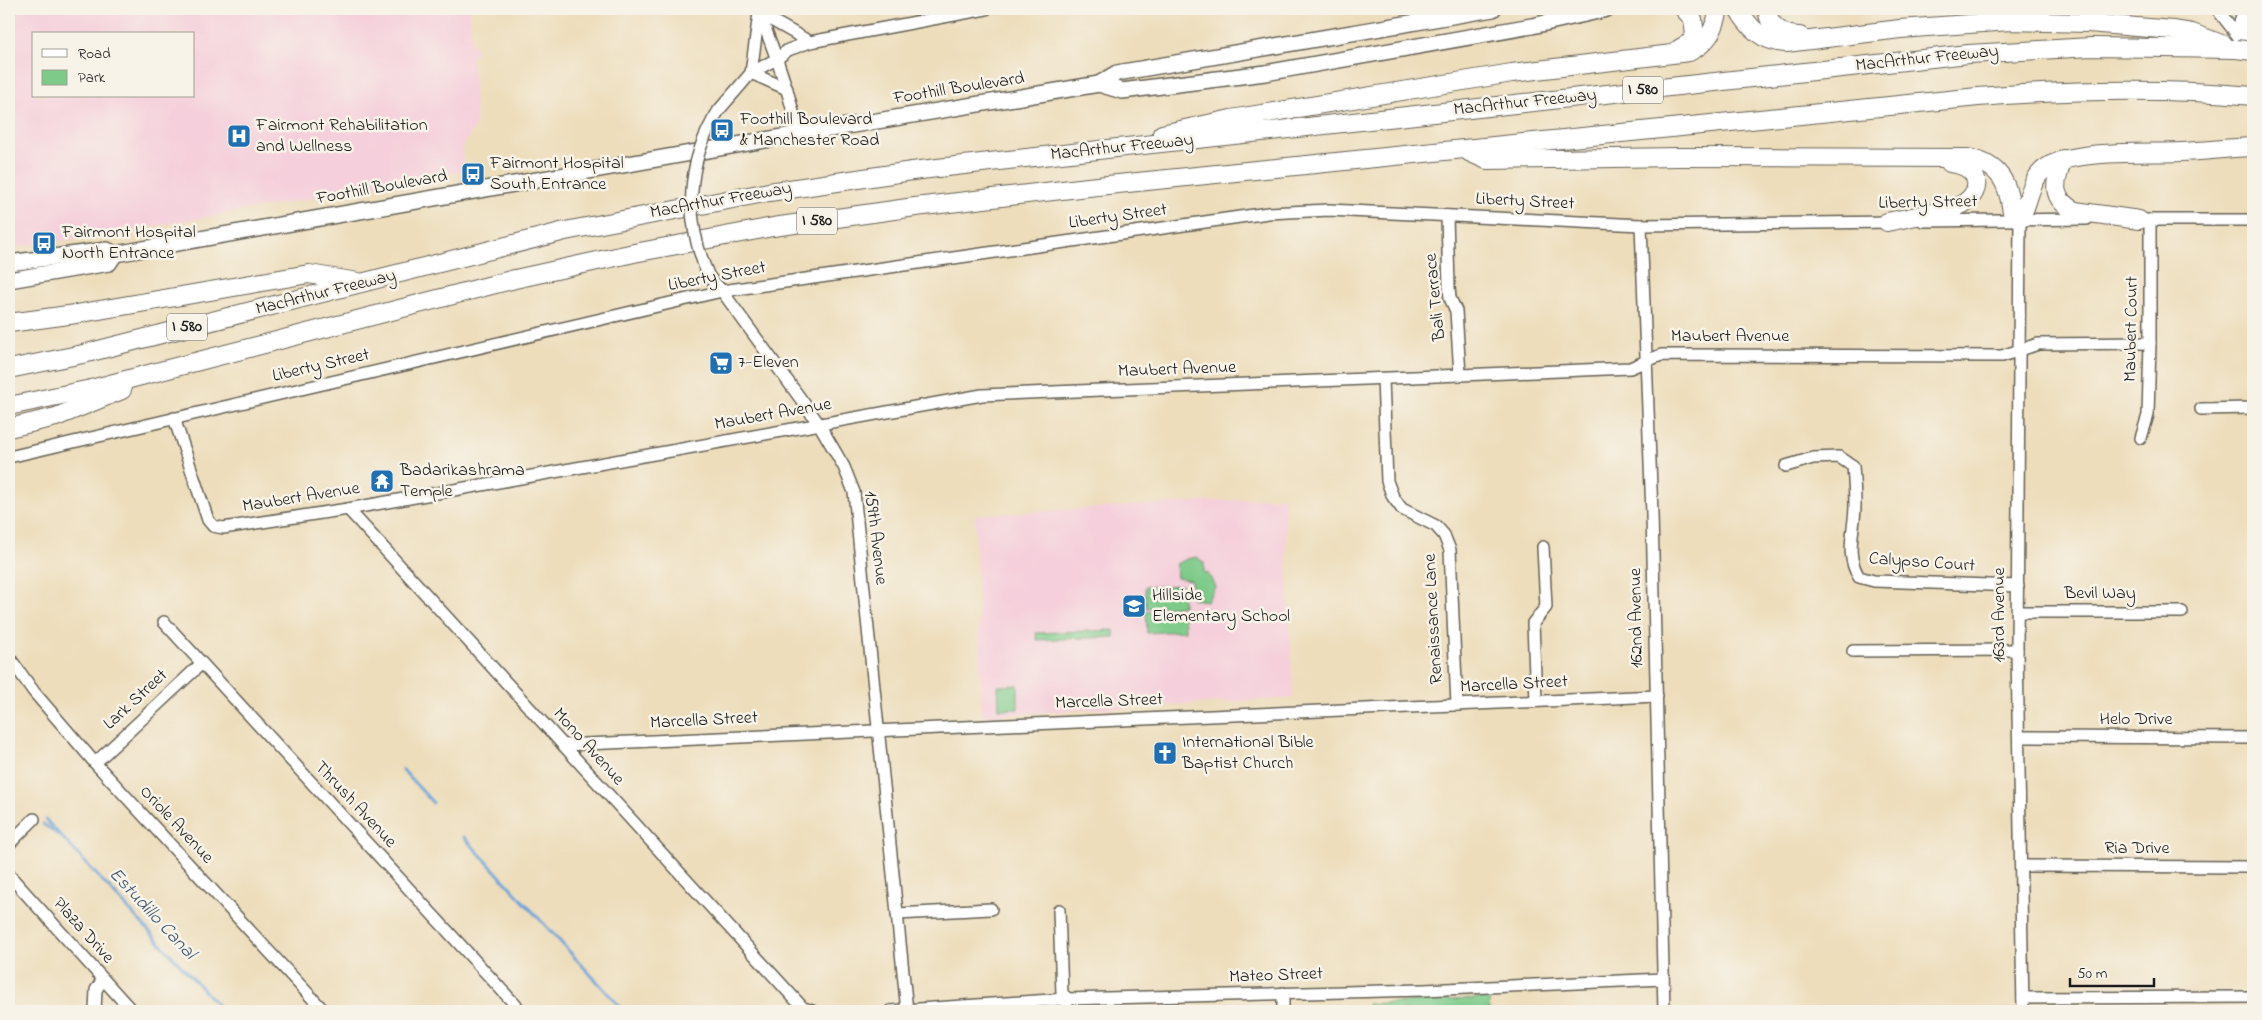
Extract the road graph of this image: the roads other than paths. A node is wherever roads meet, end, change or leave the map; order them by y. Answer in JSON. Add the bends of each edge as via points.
{"nodes":[{"id":1,"x":986,"y":9,"type":"edge"},
{"id":2,"x":1493,"y":9,"type":"edge"},
{"id":3,"x":1607,"y":9,"type":"edge"},
{"id":4,"x":1684,"y":9,"type":"edge"},
{"id":5,"x":1719,"y":9,"type":"edge"},
{"id":6,"x":1738,"y":9,"type":"edge"},
{"id":7,"x":1768,"y":9,"type":"edge"},
{"id":8,"x":2218,"y":9,"type":"edge"},
{"id":9,"x":2246,"y":9,"type":"edge"},
{"id":10,"x":758,"y":11,"type":"edge"},
{"id":11,"x":1845,"y":34,"type":"junction"},
{"id":12,"x":810,"y":42,"type":"junction"},
{"id":13,"x":2247,"y":50,"type":"edge"},
{"id":14,"x":778,"y":58,"type":"junction"},
{"id":15,"x":1647,"y":58,"type":"junction"},
{"id":16,"x":751,"y":73,"type":"junction"},
{"id":17,"x":1099,"y":84,"type":"junction"},
{"id":18,"x":787,"y":88,"type":"junction"},
{"id":19,"x":2246,"y":96,"type":"edge"},
{"id":20,"x":798,"y":134,"type":"junction"},
{"id":21,"x":2253,"y":147,"type":"edge"},
{"id":22,"x":1464,"y":150,"type":"junction"},
{"id":23,"x":1084,"y":152,"type":"junction"},
{"id":24,"x":1894,"y":156,"type":"junction"},
{"id":25,"x":2063,"y":159,"type":"junction"},
{"id":26,"x":1447,"y":216,"type":"junction"},
{"id":27,"x":2020,"y":219,"type":"junction"},
{"id":28,"x":2144,"y":220,"type":"junction"},
{"id":29,"x":2253,"y":220,"type":"edge"},
{"id":30,"x":1887,"y":222,"type":"junction"},
{"id":31,"x":1641,"y":225,"type":"junction"},
{"id":32,"x":115,"y":254,"type":"junction"},
{"id":33,"x":9,"y":263,"type":"edge"},
{"id":34,"x":9,"y":280,"type":"edge"},
{"id":35,"x":365,"y":283,"type":"junction"},
{"id":36,"x":722,"y":291,"type":"junction"},
{"id":37,"x":9,"y":323,"type":"edge"},
{"id":38,"x":2150,"y":343,"type":"junction"},
{"id":39,"x":2020,"y":352,"type":"junction"},
{"id":40,"x":1645,"y":362,"type":"junction"},
{"id":41,"x":184,"y":364,"type":"junction"},
{"id":42,"x":9,"y":369,"type":"edge"},
{"id":43,"x":1460,"y":375,"type":"junction"},
{"id":44,"x":1383,"y":379,"type":"junction"},
{"id":45,"x":9,"y":406,"type":"edge"},
{"id":46,"x":2253,"y":408,"type":"edge"},
{"id":47,"x":2201,"y":409,"type":"dead end"},
{"id":48,"x":174,"y":418,"type":"junction"},
{"id":49,"x":819,"y":424,"type":"junction"},
{"id":50,"x":9,"y":428,"type":"edge"},
{"id":51,"x":2141,"y":438,"type":"dead end"},
{"id":52,"x":9,"y":457,"type":"edge"},
{"id":53,"x":1786,"y":466,"type":"dead end"},
{"id":54,"x":348,"y":509,"type":"junction"},
{"id":55,"x":1543,"y":547,"type":"dead end"},
{"id":56,"x":2018,"y":586,"type":"junction"},
{"id":57,"x":2018,"y":612,"type":"junction"},
{"id":58,"x":2182,"y":612,"type":"dead end"},
{"id":59,"x":164,"y":622,"type":"dead end"},
{"id":60,"x":2017,"y":650,"type":"junction"},
{"id":61,"x":1853,"y":651,"type":"dead end"},
{"id":62,"x":9,"y":657,"type":"edge"},
{"id":63,"x":201,"y":664,"type":"junction"},
{"id":64,"x":1657,"y":696,"type":"junction"},
{"id":65,"x":1536,"y":701,"type":"junction"},
{"id":66,"x":1457,"y":706,"type":"junction"},
{"id":67,"x":878,"y":731,"type":"junction"},
{"id":68,"x":2019,"y":737,"type":"junction"},
{"id":69,"x":2253,"y":738,"type":"edge"},
{"id":70,"x":563,"y":745,"type":"junction"},
{"id":71,"x":95,"y":763,"type":"junction"},
{"id":72,"x":34,"y":819,"type":"dead end"},
{"id":73,"x":9,"y":844,"type":"edge"},
{"id":74,"x":2021,"y":866,"type":"junction"},
{"id":75,"x":2253,"y":867,"type":"edge"},
{"id":76,"x":9,"y":875,"type":"edge"},
{"id":77,"x":991,"y":909,"type":"dead end"},
{"id":78,"x":1060,"y":910,"type":"dead end"},
{"id":79,"x":897,"y":914,"type":"junction"},
{"id":80,"x":1663,"y":979,"type":"junction"},
{"id":81,"x":103,"y":980,"type":"junction"},
{"id":82,"x":1283,"y":993,"type":"junction"},
{"id":83,"x":2253,"y":997,"type":"edge"},
{"id":84,"x":2023,"y":998,"type":"junction"},
{"id":85,"x":1066,"y":999,"type":"junction"},
{"id":86,"x":807,"y":1010,"type":"edge"},
{"id":87,"x":95,"y":1011,"type":"edge"},
{"id":88,"x":132,"y":1011,"type":"edge"},
{"id":89,"x":324,"y":1011,"type":"edge"},
{"id":90,"x":521,"y":1011,"type":"edge"},
{"id":91,"x":890,"y":1011,"type":"edge"},
{"id":92,"x":907,"y":1011,"type":"edge"},
{"id":93,"x":1067,"y":1011,"type":"edge"},
{"id":94,"x":1282,"y":1011,"type":"edge"},
{"id":95,"x":1664,"y":1011,"type":"edge"},
{"id":96,"x":2023,"y":1011,"type":"edge"}],
"edges":[{"from":1,"to":12,"type":"street","name":"159th Avenue"},
{"from":2,"to":17,"type":"main road","name":"Foothill Boulevard","via":[[1117,73]]},
{"from":3,"to":17,"type":"main road","name":"Foothill Boulevard","via":[[1532,26],[1264,73],[1122,90]]},
{"from":4,"to":15,"type":"highway","via":[[1695,26],[1695,35],[1690,42],[1665,55]]},
{"from":5,"to":15,"type":"highway","via":[[1714,28],[1699,48]]},
{"from":6,"to":11,"type":"highway","via":[[1751,29],[1768,40],[1796,42]]},
{"from":7,"to":11,"type":"highway","via":[[1773,26],[1787,34]]},
{"from":8,"to":13,"type":"street"},
{"from":9,"to":13,"type":"main road","via":[[2240,29]]},
{"from":10,"to":12,"type":"street"},
{"from":10,"to":14,"type":"street"},
{"from":10,"to":16,"type":"street"},
{"from":11,"to":13,"type":"highway","via":[[1966,22],[2088,23],[2192,33]]},
{"from":12,"to":14,"type":"street","name":"159th Avenue","via":[[788,50]]},
{"from":13,"to":23,"type":"highway","name":"MacArthur Freeway","number":"I 580","via":[[2091,47],[1960,55]]},
{"from":14,"to":16,"type":"street","name":"159th Avenue"},
{"from":14,"to":18,"type":"street"},
{"from":15,"to":23,"type":"highway","via":[[1450,82],[1207,123]]},
{"from":16,"to":18,"type":"street"},
{"from":16,"to":36,"type":"street","name":"159th Avenue","bridge":true,"via":[[711,123],[699,150],[691,191],[694,233],[709,277]]},
{"from":17,"to":20,"type":"main road","name":"Foothill Boulevard"},
{"from":18,"to":20,"type":"street"},
{"from":19,"to":22,"type":"highway","name":"MacArthur Freeway","number":"I 580","via":[[2116,91],[2002,95]]},
{"from":20,"to":32,"type":"main road","name":"Foothill Boulevard"},
{"from":21,"to":25,"type":"highway"},
{"from":22,"to":24,"type":"highway","via":[[1487,160]]},
{"from":22,"to":41,"type":"highway","name":"MacArthur Freeway","number":"I 580","via":[[1041,192],[773,227],[515,279]]},
{"from":23,"to":35,"type":"highway","name":"MacArthur Freeway","number":"I 580","via":[[912,171],[697,205],[565,232]]},
{"from":24,"to":27,"type":"highway","via":[[1963,157],[1986,163],[2006,182],[2012,212]]},
{"from":24,"to":30,"type":"highway","via":[[1966,167],[1973,172],[1977,189],[1961,206]]},
{"from":25,"to":27,"type":"highway","via":[[2036,179]]},
{"from":25,"to":28,"type":"highway","via":[[2056,190],[2068,207],[2075,211]]},
{"from":26,"to":31,"type":"street","name":"Liberty Street"},
{"from":26,"to":36,"type":"street","name":"Liberty Street","via":[[1329,210],[1268,213]]},
{"from":26,"to":43,"type":"street","name":"Bali Terrace","via":[[1449,287],[1456,311]]},
{"from":27,"to":28,"type":"street","name":"Liberty Street"},
{"from":27,"to":30,"type":"street","name":"Liberty Street"},
{"from":27,"to":39,"type":"street","name":"163rd Avenue"},
{"from":28,"to":29,"type":"street","name":"Liberty Street"},
{"from":28,"to":38,"type":"street","name":"Maubert Court"},
{"from":30,"to":31,"type":"street","name":"Liberty Street"},
{"from":31,"to":40,"type":"street","name":"162nd Avenue"},
{"from":32,"to":33,"type":"main road","name":"Foothill Boulevard","via":[[106,250]]},
{"from":32,"to":34,"type":"main road","name":"Foothill Boulevard","via":[[108,263]]},
{"from":35,"to":37,"type":"highway","via":[[309,274]]},
{"from":35,"to":42,"type":"highway","name":"MacArthur Freeway","number":"I 580","via":[[83,354]]},
{"from":36,"to":48,"type":"street","name":"Liberty Street"},
{"from":36,"to":49,"type":"street","name":"159th Avenue"},
{"from":38,"to":39,"type":"street","name":"Maubert Avenue","via":[[2038,344]]},
{"from":38,"to":51,"type":"street","name":"Maubert Court","via":[[2148,415]]},
{"from":39,"to":40,"type":"street","name":"Maubert Avenue","via":[[2002,356],[1661,355]]},
{"from":39,"to":56,"type":"street","name":"163rd Avenue"},
{"from":40,"to":43,"type":"street","name":"Maubert Avenue","via":[[1630,368]]},
{"from":40,"to":64,"type":"street","name":"162nd Avenue"},
{"from":41,"to":45,"type":"highway","name":"MacArthur Freeway","number":"I 580","via":[[91,389]]},
{"from":41,"to":50,"type":"highway","via":[[56,418]]},
{"from":43,"to":44,"type":"street","name":"Maubert Avenue"},
{"from":44,"to":49,"type":"street","name":"Maubert Avenue","via":[[982,395]]},
{"from":44,"to":66,"type":"street","name":"Renaissance Lane","via":[[1387,481],[1393,497],[1402,509],[1436,526],[1450,550]]},
{"from":46,"to":47,"type":"street"},
{"from":48,"to":52,"type":"street","name":"Liberty Street"},
{"from":48,"to":54,"type":"street","name":"Maubert Avenue","via":[[204,512],[213,526],[223,528]]},
{"from":49,"to":54,"type":"street","name":"Maubert Avenue"},
{"from":49,"to":67,"type":"street","name":"159th Avenue","via":[[844,467],[854,492]]},
{"from":53,"to":56,"type":"street","name":"Calypso Court","via":[[1813,458],[1839,457],[1854,466],[1852,565],[1859,577]]},
{"from":54,"to":70,"type":"street","name":"Mono Avenue"},
{"from":55,"to":65,"type":"street","via":[[1546,607],[1533,623]]},
{"from":56,"to":57,"type":"street","name":"163rd Avenue"},
{"from":57,"to":58,"type":"street","name":"Bevil Way"},
{"from":57,"to":60,"type":"street","name":"163rd Avenue"},
{"from":59,"to":63,"type":"street","name":"Thrush Avenue"},
{"from":60,"to":61,"type":"street"},
{"from":60,"to":68,"type":"street","name":"163rd Avenue"},
{"from":62,"to":71,"type":"street","name":"Oriole Avenue","via":[[34,692]]},
{"from":63,"to":71,"type":"street","name":"Lark Street"},
{"from":63,"to":90,"type":"street","name":"Thrush Avenue"},
{"from":64,"to":65,"type":"street","name":"Marcella Street"},
{"from":64,"to":80,"type":"street","name":"162nd Avenue"},
{"from":65,"to":66,"type":"street","name":"Marcella Street"},
{"from":66,"to":67,"type":"street","name":"Marcella Street"},
{"from":67,"to":70,"type":"street","name":"Marcella Street"},
{"from":67,"to":79,"type":"street","name":"159th Avenue"},
{"from":68,"to":69,"type":"street","name":"Helo Drive"},
{"from":68,"to":74,"type":"street","name":"163rd Avenue"},
{"from":70,"to":86,"type":"street","name":"Mono Avenue"},
{"from":71,"to":89,"type":"street","name":"Oriole Avenue"},
{"from":72,"to":73,"type":"street"},
{"from":74,"to":75,"type":"street","name":"Ria Drive"},
{"from":74,"to":84,"type":"street","name":"163rd Avenue"},
{"from":76,"to":81,"type":"street","name":"Plaza Drive"},
{"from":77,"to":79,"type":"street"},
{"from":78,"to":85,"type":"street","via":[[1062,994]]},
{"from":79,"to":92,"type":"street","name":"159th Avenue"},
{"from":80,"to":82,"type":"street","name":"Mateo Street"},
{"from":80,"to":95,"type":"street","name":"162nd Avenue"},
{"from":81,"to":87,"type":"street","via":[[96,990]]},
{"from":81,"to":88,"type":"street","name":"Plaza Drive"},
{"from":82,"to":85,"type":"street","name":"Mateo Street"},
{"from":82,"to":94,"type":"street"},
{"from":83,"to":84,"type":"street"},
{"from":84,"to":96,"type":"street","name":"163rd Avenue"},
{"from":85,"to":92,"type":"street","name":"Mateo Street"},
{"from":85,"to":93,"type":"street"},
{"from":91,"to":92,"type":"street","name":"Mateo Street"}]}
